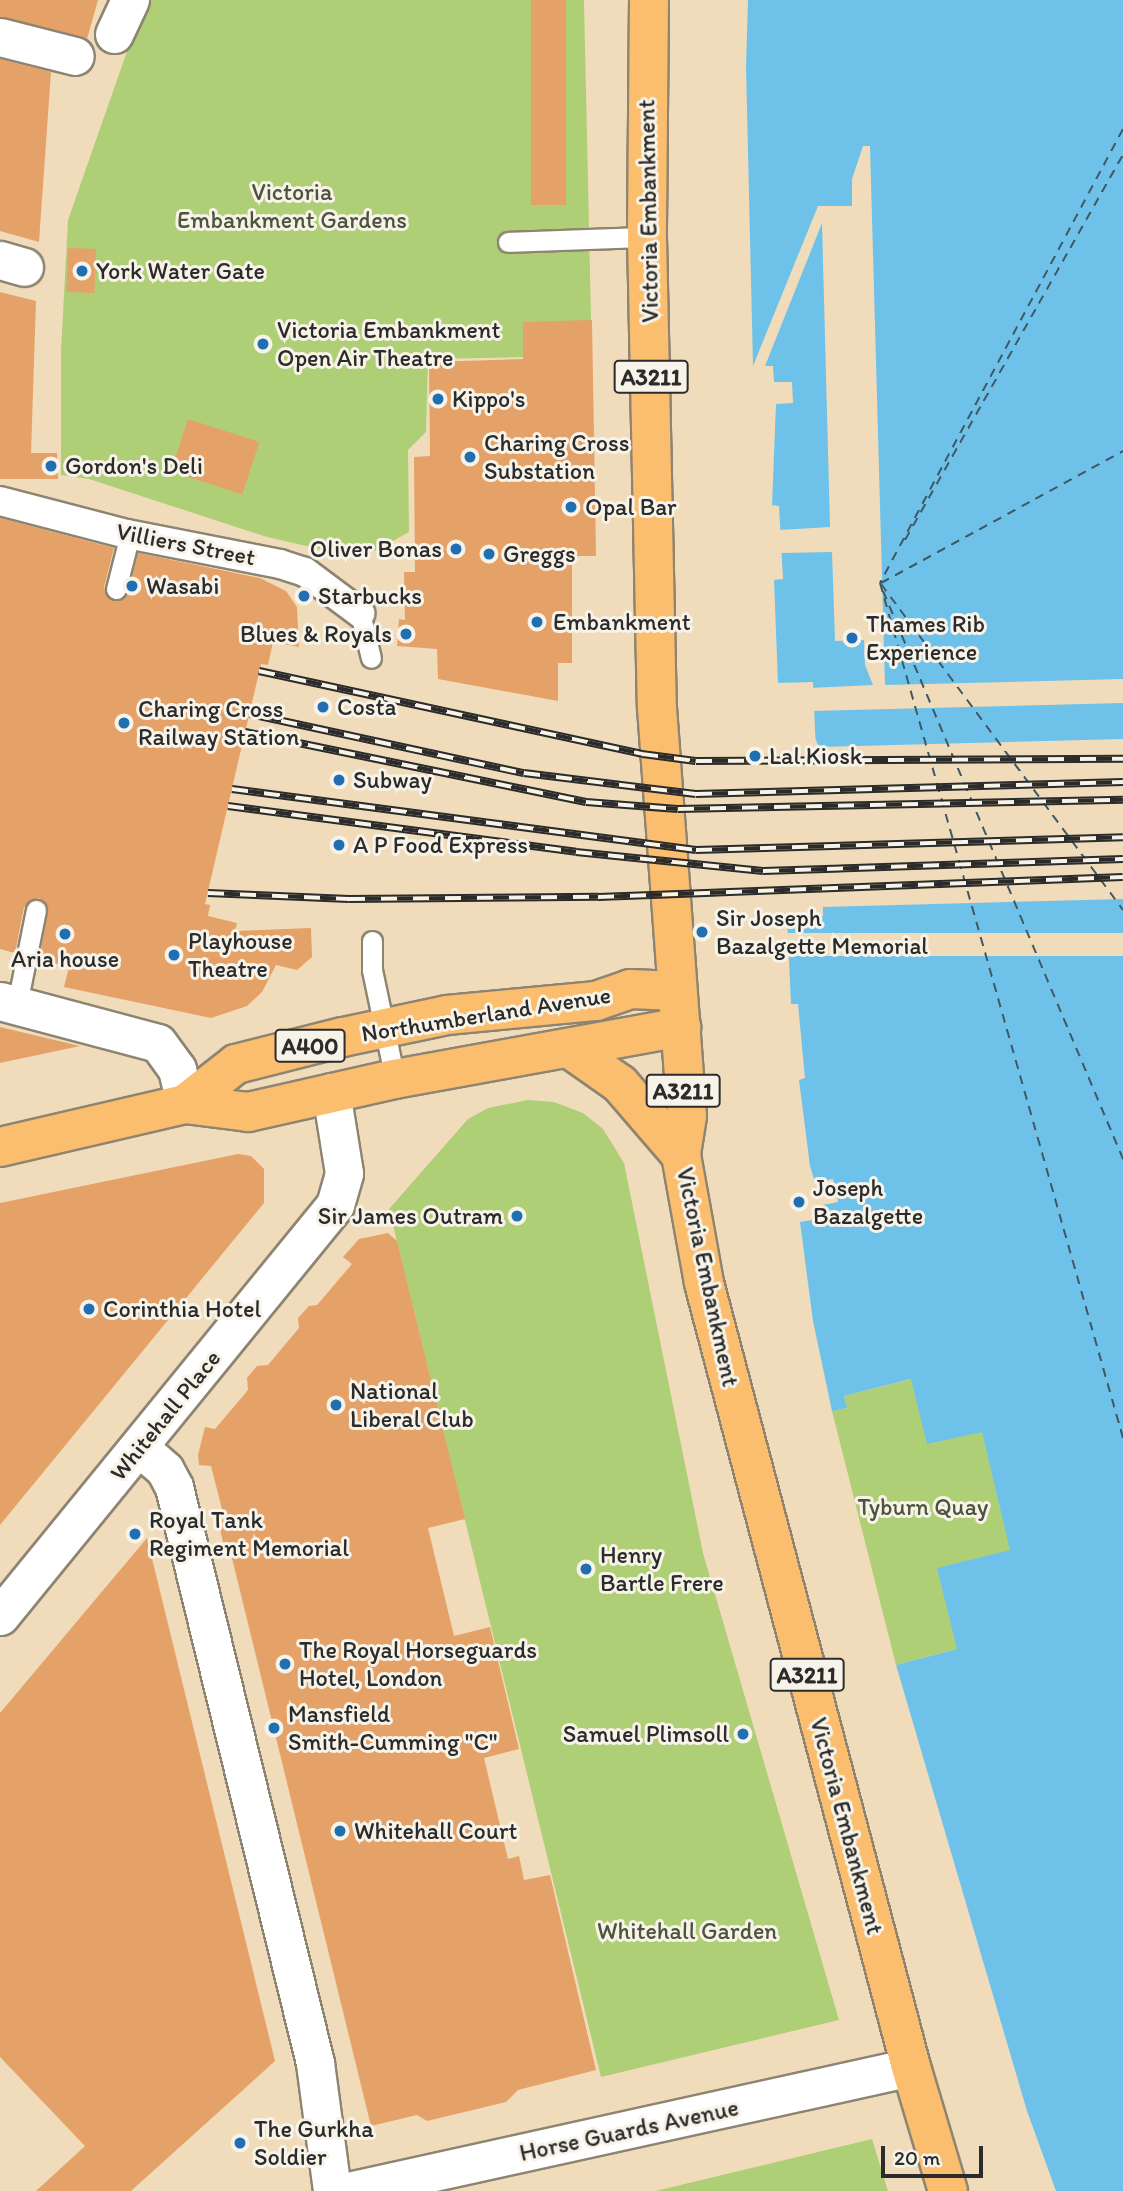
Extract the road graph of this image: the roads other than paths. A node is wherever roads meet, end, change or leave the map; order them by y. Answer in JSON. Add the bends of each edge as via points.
{"nodes":[{"id":1,"x":130,"y":0,"type":"edge"},
{"id":2,"x":649,"y":0,"type":"edge"},
{"id":3,"x":114,"y":34,"type":"dead end"},
{"id":4,"x":0,"y":37,"type":"edge"},
{"id":5,"x":75,"y":56,"type":"dead end"},
{"id":6,"x":648,"y":237,"type":"junction"},
{"id":7,"x":508,"y":242,"type":"dead end"},
{"id":8,"x":0,"y":501,"type":"edge"},
{"id":9,"x":130,"y":534,"type":"junction"},
{"id":10,"x":116,"y":589,"type":"dead end"},
{"id":11,"x":360,"y":613,"type":"joint"},
{"id":12,"x":372,"y":658,"type":"dead end"},
{"id":13,"x":36,"y":910,"type":"dead end"},
{"id":14,"x":372,"y":941,"type":"dead end"},
{"id":15,"x":8,"y":1002,"type":"edge"},
{"id":16,"x":679,"y":1009,"type":"junction"},
{"id":17,"x":386,"y":1028,"type":"junction"},
{"id":18,"x":343,"y":1037,"type":"junction"},
{"id":19,"x":570,"y":1049,"type":"junction"},
{"id":20,"x":395,"y":1079,"type":"junction"},
{"id":21,"x":331,"y":1092,"type":"junction"},
{"id":22,"x":186,"y":1104,"type":"junction"},
{"id":23,"x":0,"y":1147,"type":"edge"},
{"id":24,"x":681,"y":1155,"type":"junction"},
{"id":25,"x":140,"y":1448,"type":"junction"},
{"id":26,"x":0,"y":1616,"type":"edge"},
{"id":27,"x":911,"y":2067,"type":"junction"},
{"id":28,"x":332,"y":2191,"type":"edge"},
{"id":29,"x":348,"y":2191,"type":"edge"},
{"id":30,"x":948,"y":2191,"type":"edge"}],
"edges":[{"from":1,"to":3,"type":"street"},
{"from":2,"to":6,"type":"main road","name":"Victoria Embankment","number":"A3211"},
{"from":4,"to":5,"type":"street"},
{"from":6,"to":7,"type":"lane"},
{"from":6,"to":16,"type":"main road","name":"Victoria Embankment","number":"A3211","via":[[657,708]]},
{"from":8,"to":9,"type":"street","name":"Villiers Street"},
{"from":9,"to":10,"type":"lane"},
{"from":9,"to":11,"type":"street","name":"Villiers Street","via":[[304,572]]},
{"from":11,"to":12,"type":"lane"},
{"from":13,"to":15,"type":"lane"},
{"from":14,"to":17,"type":"lane","via":[[372,970]]},
{"from":15,"to":22,"type":"street","via":[[158,1043],[177,1069]]},
{"from":16,"to":17,"type":"main road","name":"Northumberland Avenue","number":"A400","via":[[630,989],[596,1001],[447,1015]]},
{"from":16,"to":19,"type":"main road","name":"Northumberland Avenue","number":"A400"},
{"from":16,"to":24,"type":"main road","name":"Victoria Embankment","number":"A3211","via":[[687,1116]]},
{"from":17,"to":18,"type":"main road","name":"Northumberland Avenue","number":"A400"},
{"from":17,"to":20,"type":"lane"},
{"from":18,"to":21,"type":"main road"},
{"from":18,"to":22,"type":"main road","name":"Northumberland Avenue","number":"A400","via":[[236,1064]]},
{"from":19,"to":20,"type":"main road","name":"Northumberland Avenue","number":"A400"},
{"from":19,"to":24,"type":"main road","via":[[620,1084]]},
{"from":20,"to":21,"type":"main road","name":"Northumberland Avenue","number":"A400"},
{"from":21,"to":22,"type":"main road","name":"Northumberland Avenue","number":"A400","via":[[248,1112]]},
{"from":21,"to":25,"type":"street","name":"Whitehall Place","via":[[344,1172],[335,1205]]},
{"from":22,"to":23,"type":"main road","name":"Northumberland Avenue","number":"A400"},
{"from":24,"to":27,"type":"main road","name":"Victoria Embankment","number":"A3211","via":[[704,1283]]},
{"from":25,"to":26,"type":"street","name":"Whitehall Place"},
{"from":25,"to":28,"type":"street","via":[[165,1470],[174,1487],[315,2063]]},
{"from":27,"to":29,"type":"street","name":"Horse Guards Avenue"},
{"from":27,"to":30,"type":"main road","name":"Victoria Embankment","number":"A3211"}]}
